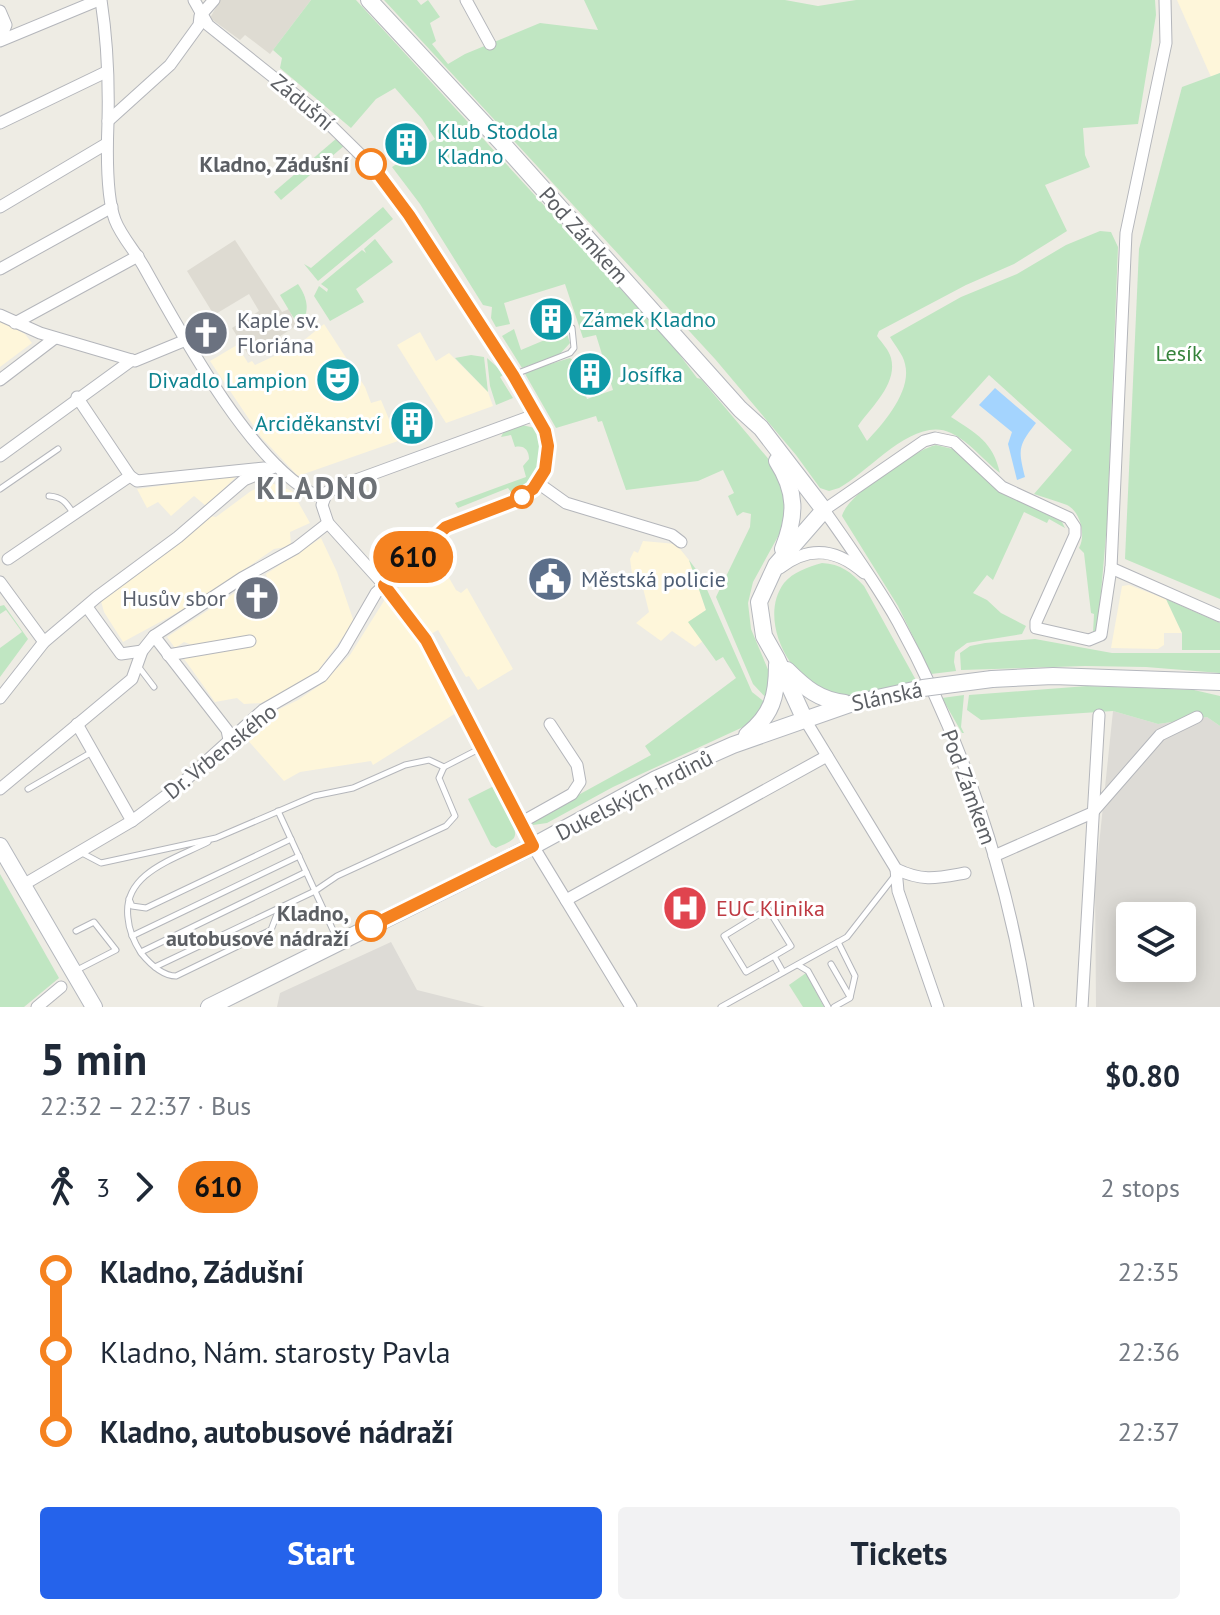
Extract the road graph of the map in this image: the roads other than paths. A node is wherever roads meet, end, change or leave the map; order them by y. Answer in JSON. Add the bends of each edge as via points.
{"nodes":[{"id":1,"x":100,"y":0,"type":"edge"},
{"id":2,"x":194,"y":0,"type":"edge"},
{"id":3,"x":214,"y":0,"type":"edge"},
{"id":4,"x":369,"y":0,"type":"edge"},
{"id":5,"x":466,"y":0,"type":"edge"},
{"id":6,"x":1165,"y":0,"type":"edge"},
{"id":7,"x":0,"y":11,"type":"edge"},
{"id":8,"x":200,"y":16,"type":"junction"},
{"id":9,"x":0,"y":40,"type":"edge"},
{"id":10,"x":490,"y":44,"type":"dead end"},
{"id":11,"x":106,"y":72,"type":"junction"},
{"id":12,"x":108,"y":121,"type":"junction"},
{"id":13,"x":0,"y":123,"type":"edge"},
{"id":14,"x":106,"y":144,"type":"junction"},
{"id":15,"x":0,"y":207,"type":"edge"},
{"id":16,"x":112,"y":207,"type":"junction"},
{"id":17,"x":138,"y":256,"type":"junction"},
{"id":18,"x":0,"y":269,"type":"edge"},
{"id":19,"x":0,"y":315,"type":"edge"},
{"id":20,"x":15,"y":323,"type":"junction"},
{"id":21,"x":572,"y":328,"type":"dead end"},
{"id":22,"x":55,"y":338,"type":"junction"},
{"id":23,"x":186,"y":340,"type":"junction"},
{"id":24,"x":132,"y":360,"type":"junction"},
{"id":25,"x":513,"y":375,"type":"junction"},
{"id":26,"x":0,"y":380,"type":"edge"},
{"id":27,"x":77,"y":397,"type":"junction"},
{"id":28,"x":740,"y":409,"type":"junction"},
{"id":29,"x":537,"y":414,"type":"junction"},
{"id":30,"x":58,"y":449,"type":"dead end"},
{"id":31,"x":0,"y":456,"type":"edge"},
{"id":32,"x":277,"y":466,"type":"junction"},
{"id":33,"x":130,"y":476,"type":"junction"},
{"id":34,"x":538,"y":483,"type":"junction"},
{"id":35,"x":0,"y":489,"type":"edge"},
{"id":36,"x":315,"y":495,"type":"dead end"},
{"id":37,"x":49,"y":496,"type":"dead end"},
{"id":38,"x":824,"y":510,"type":"junction"},
{"id":39,"x":73,"y":514,"type":"junction"},
{"id":40,"x":328,"y":523,"type":"junction"},
{"id":41,"x":681,"y":542,"type":"dead end"},
{"id":42,"x":8,"y":559,"type":"dead end"},
{"id":43,"x":1111,"y":568,"type":"junction"},
{"id":44,"x":772,"y":572,"type":"junction"},
{"id":45,"x":873,"y":580,"type":"junction"},
{"id":46,"x":384,"y":585,"type":"junction"},
{"id":47,"x":2,"y":588,"type":"edge"},
{"id":48,"x":87,"y":607,"type":"junction"},
{"id":49,"x":1220,"y":616,"type":"edge"},
{"id":50,"x":154,"y":636,"type":"junction"},
{"id":51,"x":250,"y":641,"type":"dead end"},
{"id":52,"x":44,"y":642,"type":"junction"},
{"id":53,"x":142,"y":651,"type":"junction"},
{"id":54,"x":168,"y":655,"type":"junction"},
{"id":55,"x":777,"y":659,"type":"junction"},
{"id":56,"x":138,"y":665,"type":"junction"},
{"id":57,"x":1220,"y":682,"type":"edge"},
{"id":58,"x":154,"y":687,"type":"dead end"},
{"id":59,"x":0,"y":698,"type":"edge"},
{"id":60,"x":850,"y":704,"type":"junction"},
{"id":61,"x":1099,"y":715,"type":"dead end"},
{"id":62,"x":1197,"y":717,"type":"dead end"},
{"id":63,"x":804,"y":718,"type":"junction"},
{"id":64,"x":77,"y":724,"type":"junction"},
{"id":65,"x":550,"y":724,"type":"dead end"},
{"id":66,"x":229,"y":740,"type":"junction"},
{"id":67,"x":737,"y":744,"type":"junction"},
{"id":68,"x":482,"y":747,"type":"junction"},
{"id":69,"x":93,"y":751,"type":"junction"},
{"id":70,"x":827,"y":756,"type":"junction"},
{"id":71,"x":444,"y":767,"type":"junction"},
{"id":72,"x":0,"y":789,"type":"edge"},
{"id":73,"x":28,"y":789,"type":"dead end"},
{"id":74,"x":278,"y":811,"type":"junction"},
{"id":75,"x":1092,"y":813,"type":"junction"},
{"id":76,"x":132,"y":821,"type":"junction"},
{"id":77,"x":522,"y":822,"type":"junction"},
{"id":78,"x":216,"y":838,"type":"junction"},
{"id":79,"x":291,"y":839,"type":"junction"},
{"id":80,"x":0,"y":846,"type":"edge"},
{"id":81,"x":533,"y":846,"type":"junction"},
{"id":82,"x":80,"y":852,"type":"junction"},
{"id":83,"x":299,"y":856,"type":"junction"},
{"id":84,"x":994,"y":856,"type":"junction"},
{"id":85,"x":896,"y":869,"type":"junction"},
{"id":86,"x":306,"y":872,"type":"junction"},
{"id":87,"x":965,"y":873,"type":"dead end"},
{"id":88,"x":23,"y":885,"type":"junction"},
{"id":89,"x":315,"y":891,"type":"junction"},
{"id":90,"x":128,"y":898,"type":"junction"},
{"id":91,"x":566,"y":900,"type":"junction"},
{"id":92,"x":280,"y":908,"type":"junction"},
{"id":93,"x":76,"y":931,"type":"dead end"},
{"id":94,"x":132,"y":936,"type":"junction"},
{"id":95,"x":338,"y":942,"type":"junction"},
{"id":96,"x":838,"y":942,"type":"junction"},
{"id":97,"x":141,"y":952,"type":"junction"},
{"id":98,"x":774,"y":956,"type":"junction"},
{"id":99,"x":831,"y":964,"type":"dead end"},
{"id":100,"x":797,"y":965,"type":"junction"},
{"id":101,"x":155,"y":967,"type":"junction"},
{"id":102,"x":73,"y":972,"type":"junction"},
{"id":103,"x":783,"y":972,"type":"junction"},
{"id":104,"x":61,"y":987,"type":"dead end"},
{"id":105,"x":850,"y":998,"type":"junction"},
{"id":106,"x":37,"y":1007,"type":"edge"},
{"id":107,"x":94,"y":1007,"type":"edge"},
{"id":108,"x":209,"y":1007,"type":"edge"},
{"id":109,"x":631,"y":1007,"type":"edge"},
{"id":110,"x":721,"y":1007,"type":"edge"},
{"id":111,"x":831,"y":1007,"type":"edge"},
{"id":112,"x":938,"y":1007,"type":"edge"},
{"id":113,"x":1028,"y":1007,"type":"edge"},
{"id":114,"x":1082,"y":1007,"type":"edge"}],
"edges":[{"from":1,"to":9,"type":"street"},
{"from":1,"to":11,"type":"street"},
{"from":2,"to":8,"type":"street","name":"Zádušní"},
{"from":3,"to":8,"type":"street"},
{"from":4,"to":28,"type":"main road","name":"Pod Zámkem"},
{"from":5,"to":10,"type":"street"},
{"from":6,"to":43,"type":"street","via":[[1166,43],[1124,246]]},
{"from":7,"to":9,"type":"street","via":[[6,25]]},
{"from":8,"to":12,"type":"street","via":[[170,65]]},
{"from":8,"to":25,"type":"street","name":"Zádušní","via":[[333,127],[381,175]]},
{"from":11,"to":12,"type":"street"},
{"from":11,"to":13,"type":"street"},
{"from":12,"to":14,"type":"street"},
{"from":14,"to":15,"type":"street"},
{"from":14,"to":16,"type":"street"},
{"from":16,"to":17,"type":"street"},
{"from":16,"to":18,"type":"street"},
{"from":17,"to":20,"type":"street"},
{"from":17,"to":23,"type":"street"},
{"from":19,"to":20,"type":"street"},
{"from":20,"to":22,"type":"street"},
{"from":21,"to":25,"type":"lane","via":[[570,353]]},
{"from":22,"to":24,"type":"street"},
{"from":22,"to":26,"type":"street"},
{"from":23,"to":24,"type":"street"},
{"from":23,"to":32,"type":"street","via":[[246,430]]},
{"from":24,"to":27,"type":"street"},
{"from":25,"to":29,"type":"street","name":"Zádušní"},
{"from":27,"to":31,"type":"street"},
{"from":27,"to":33,"type":"street"},
{"from":28,"to":38,"type":"main road","name":"Pod Zámkem"},
{"from":28,"to":44,"type":"main road","via":[[792,490],[792,521]]},
{"from":29,"to":34,"type":"street","name":"Zádušní","via":[[548,446]]},
{"from":29,"to":40,"type":"street","via":[[327,492],[322,505]]},
{"from":30,"to":35,"type":"lane"},
{"from":32,"to":33,"type":"street","via":[[137,481]]},
{"from":32,"to":36,"type":"street"},
{"from":32,"to":48,"type":"street","via":[[244,480]]},
{"from":33,"to":39,"type":"street"},
{"from":34,"to":41,"type":"street","via":[[566,503]]},
{"from":34,"to":46,"type":"street","name":"Dr. Vrbenského","via":[[514,501],[446,527]]},
{"from":37,"to":39,"type":"lane","via":[[65,501]]},
{"from":38,"to":43,"type":"street","via":[[924,441],[941,438],[954,442],[1002,487],[1072,521],[1075,535],[1035,624],[1038,629],[1096,639],[1103,632]]},
{"from":38,"to":44,"type":"main road"},
{"from":38,"to":45,"type":"street","name":"Pod Zámkem"},
{"from":39,"to":42,"type":"street"},
{"from":40,"to":46,"type":"street"},
{"from":40,"to":50,"type":"street"},
{"from":43,"to":49,"type":"street"},
{"from":44,"to":45,"type":"street","name":"Pod Zámkem","via":[[817,552],[845,558]]},
{"from":44,"to":55,"type":"main road","via":[[759,602],[764,636]]},
{"from":45,"to":84,"type":"street","name":"Pod Zámkem","via":[[942,716]]},
{"from":46,"to":66,"type":"street","name":"Dr. Vrbenského","via":[[322,676],[263,710]]},
{"from":46,"to":68,"type":"street","via":[[426,640]]},
{"from":47,"to":52,"type":"street"},
{"from":48,"to":52,"type":"street"},
{"from":48,"to":53,"type":"street","via":[[121,654]]},
{"from":50,"to":53,"type":"street"},
{"from":50,"to":54,"type":"street"},
{"from":51,"to":54,"type":"street"},
{"from":52,"to":59,"type":"street"},
{"from":53,"to":56,"type":"street"},
{"from":54,"to":66,"type":"street","via":[[227,730]]},
{"from":55,"to":60,"type":"main road","via":[[808,690],[826,701]]},
{"from":55,"to":63,"type":"main road"},
{"from":55,"to":67,"type":"main road","via":[[775,698],[764,722]]},
{"from":56,"to":58,"type":"lane"},
{"from":56,"to":64,"type":"street","via":[[132,679]]},
{"from":57,"to":60,"type":"main road","name":"Slánská","bridge":true,"via":[[1084,676],[992,679]]},
{"from":60,"to":63,"type":"main road","name":"Slánská"},
{"from":61,"to":75,"type":"street"},
{"from":62,"to":75,"type":"street","via":[[1160,735]]},
{"from":63,"to":67,"type":"main road","name":"Dukelských hrdinů"},
{"from":63,"to":70,"type":"street"},
{"from":64,"to":69,"type":"street"},
{"from":64,"to":72,"type":"street"},
{"from":65,"to":77,"type":"street","via":[[577,765],[580,782],[572,794]]},
{"from":66,"to":76,"type":"street","name":"Dr. Vrbenského"},
{"from":67,"to":81,"type":"main road","name":"Dukelských hrdinů","via":[[656,779]]},
{"from":68,"to":71,"type":"lane"},
{"from":68,"to":77,"type":"street"},
{"from":69,"to":73,"type":"lane"},
{"from":69,"to":76,"type":"street"},
{"from":70,"to":85,"type":"street"},
{"from":70,"to":91,"type":"street"},
{"from":71,"to":74,"type":"lane","via":[[429,760],[413,762]]},
{"from":71,"to":89,"type":"lane","via":[[439,778],[455,816],[446,826]]},
{"from":74,"to":78,"type":"lane"},
{"from":74,"to":79,"type":"lane"},
{"from":75,"to":84,"type":"street"},
{"from":75,"to":114,"type":"street"},
{"from":76,"to":82,"type":"street","name":"Dr. Vrbenského"},
{"from":77,"to":81,"type":"street"},
{"from":78,"to":82,"type":"lane","via":[[101,863]]},
{"from":78,"to":90,"type":"lane","via":[[142,877]]},
{"from":79,"to":83,"type":"lane"},
{"from":79,"to":90,"type":"lane","via":[[146,908],[132,906]]},
{"from":80,"to":88,"type":"main road"},
{"from":81,"to":91,"type":"street"},
{"from":81,"to":95,"type":"main road","name":"Dukelských hrdinů"},
{"from":82,"to":88,"type":"street","name":"Dr. Vrbenského"},
{"from":83,"to":86,"type":"lane"},
{"from":83,"to":94,"type":"lane"},
{"from":84,"to":113,"type":"street","name":"Pod Zámkem","via":[[1018,940]]},
{"from":85,"to":87,"type":"street","via":[[932,880]]},
{"from":85,"to":96,"type":"lane","via":[[891,883]]},
{"from":85,"to":112,"type":"street","via":[[898,891]]},
{"from":86,"to":89,"type":"lane"},
{"from":86,"to":97,"type":"lane"},
{"from":88,"to":102,"type":"main road"},
{"from":89,"to":92,"type":"lane"},
{"from":89,"to":95,"type":"lane"},
{"from":90,"to":94,"type":"lane"},
{"from":91,"to":109,"type":"street"},
{"from":92,"to":101,"type":"lane"},
{"from":92,"to":101,"type":"lane","via":[[271,930],[176,976]]},
{"from":93,"to":102,"type":"lane","via":[[94,922],[116,950]]},
{"from":94,"to":97,"type":"lane"},
{"from":95,"to":108,"type":"main road","name":"Dukelských hrdinů"},
{"from":96,"to":100,"type":"lane"},
{"from":96,"to":105,"type":"lane","via":[[855,976]]},
{"from":97,"to":101,"type":"lane"},
{"from":98,"to":98,"type":"lane","via":[[791,946],[768,909],[724,936],[746,972]]},
{"from":98,"to":103,"type":"lane"},
{"from":99,"to":105,"type":"lane"},
{"from":100,"to":103,"type":"lane"},
{"from":100,"to":111,"type":"lane","via":[[808,971]]},
{"from":102,"to":107,"type":"main road"},
{"from":103,"to":110,"type":"lane"},
{"from":104,"to":106,"type":"street"},
{"from":105,"to":111,"type":"lane"}]}
